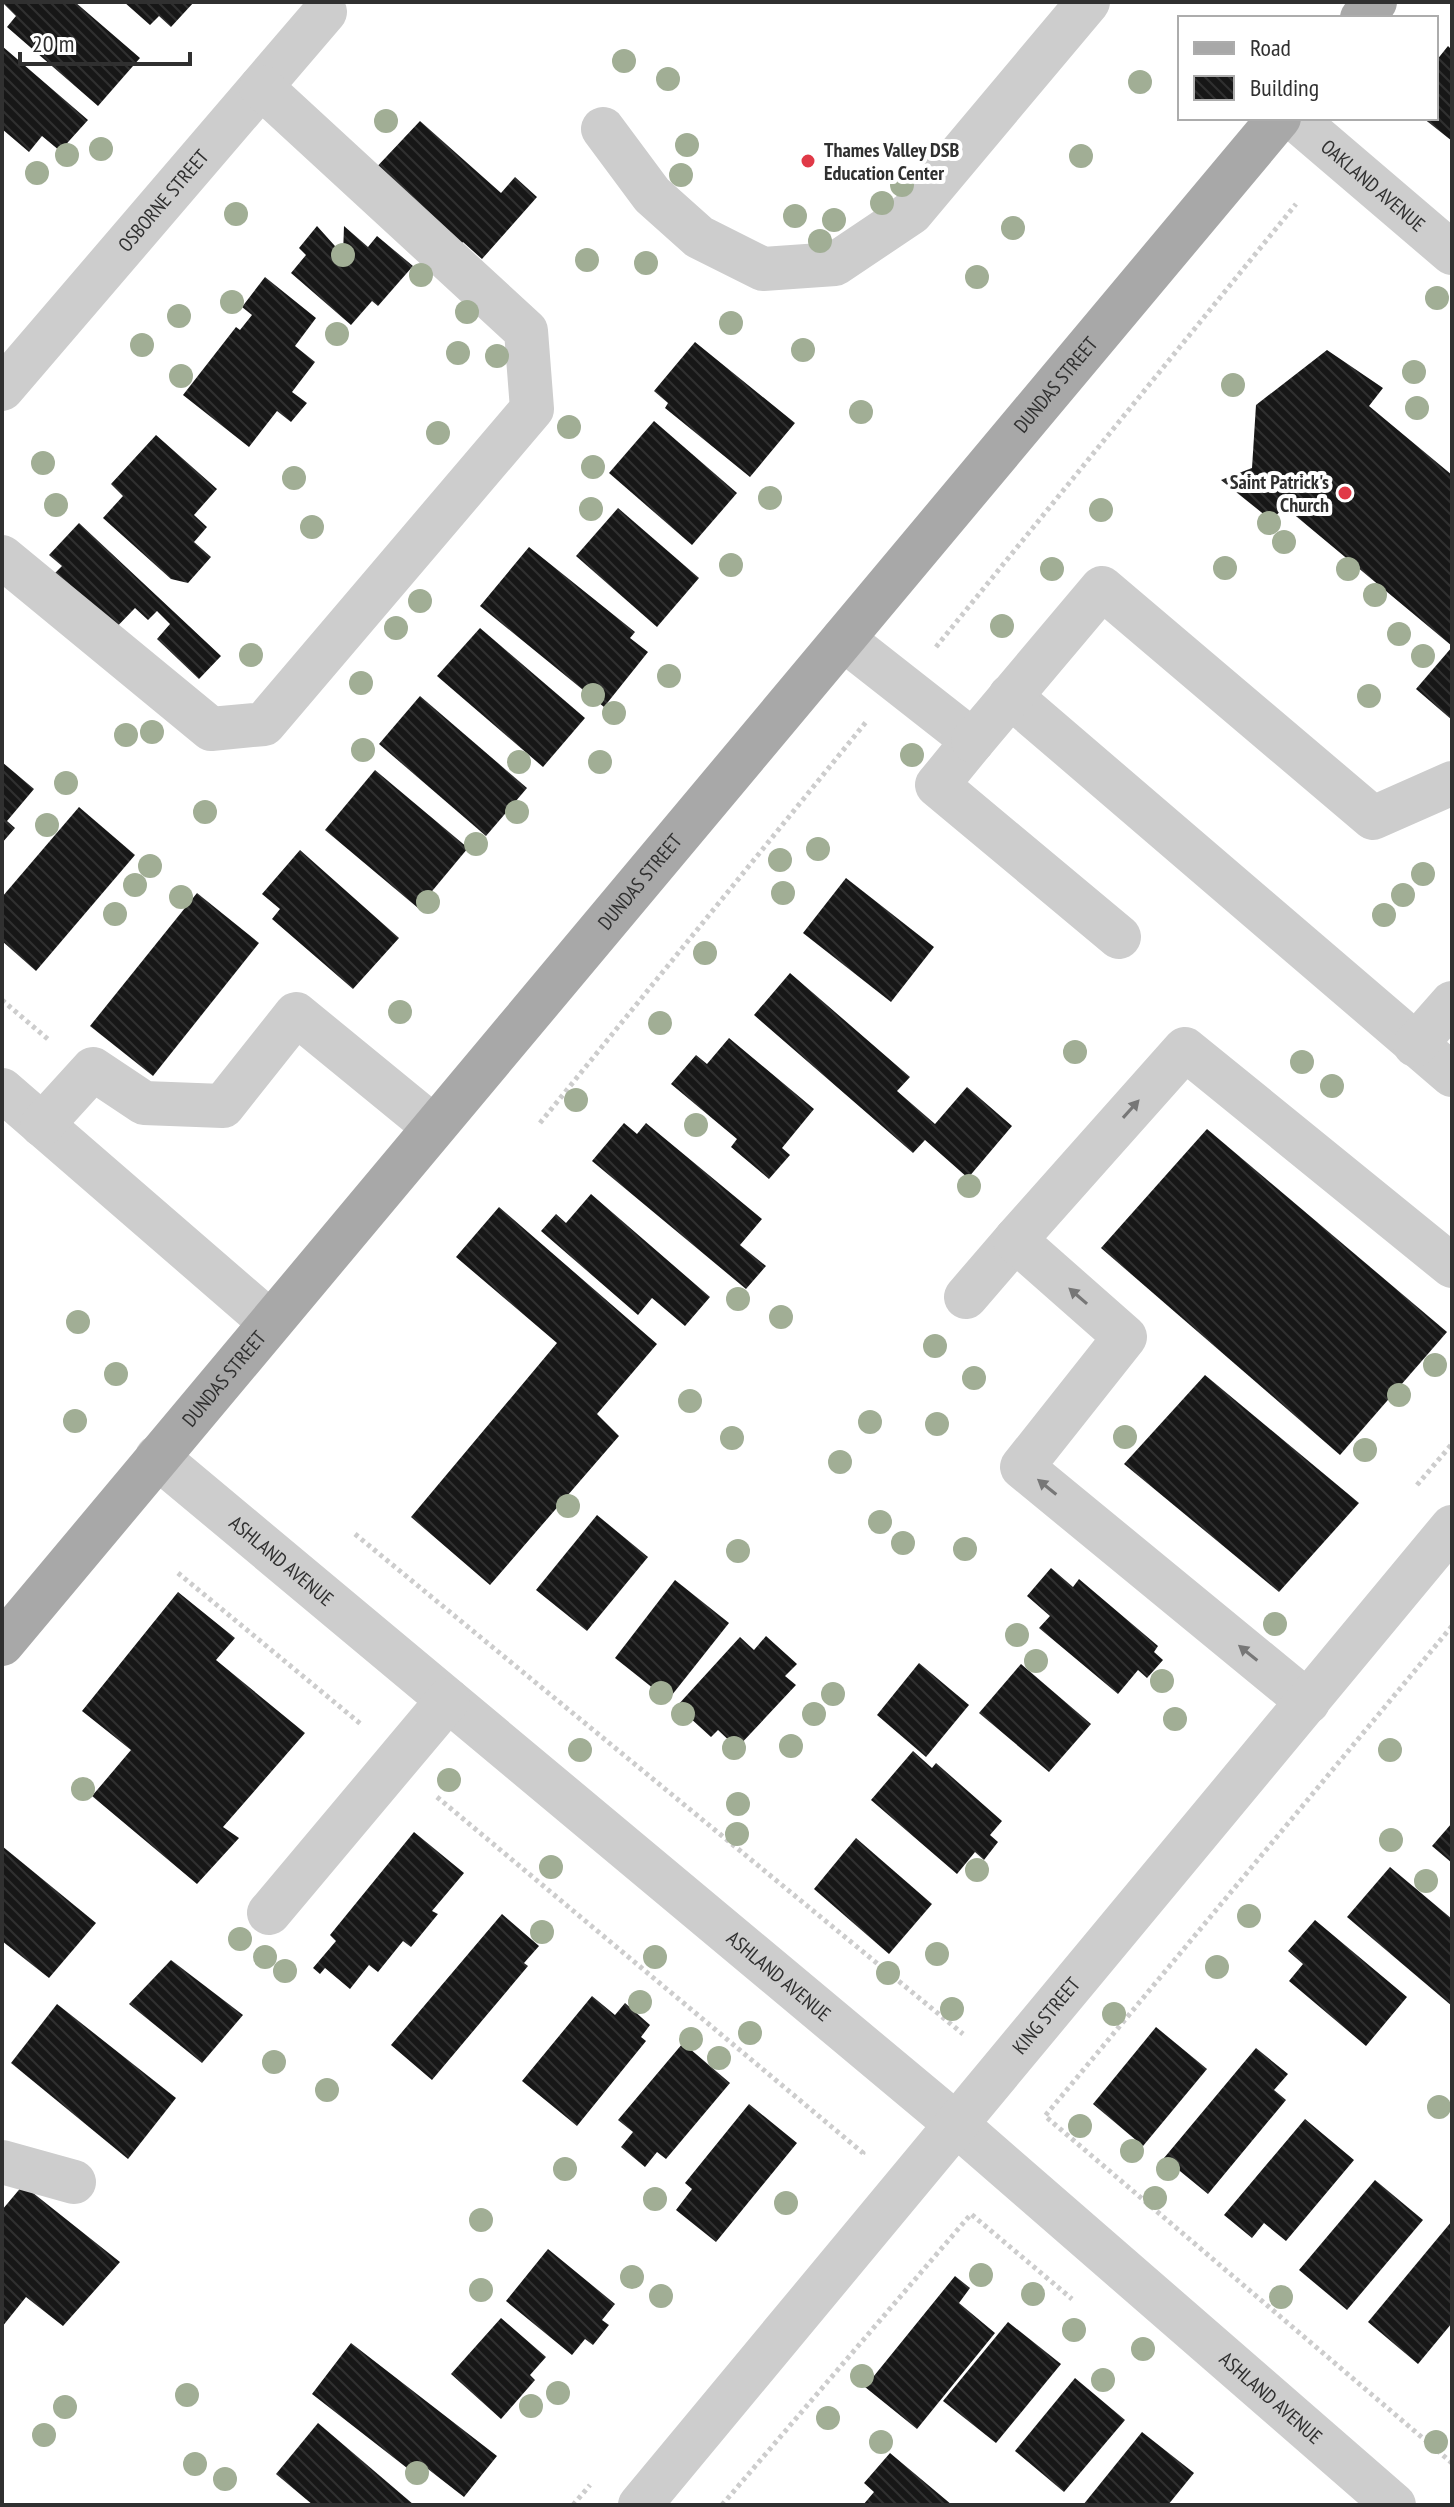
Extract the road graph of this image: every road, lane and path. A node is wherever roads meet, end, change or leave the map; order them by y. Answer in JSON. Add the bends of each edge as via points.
{"nodes":[{"id":1,"x":1088,"y":2,"type":"edge"},
{"id":2,"x":325,"y":12,"type":"dead end"},
{"id":3,"x":261,"y":87,"type":"junction"},
{"id":4,"x":1277,"y":120,"type":"edge"},
{"id":5,"x":1296,"y":120,"type":"edge"},
{"id":6,"x":603,"y":129,"type":"dead end"},
{"id":7,"x":1296,"y":204,"type":"dead end"},
{"id":8,"x":1452,"y":253,"type":"edge"},
{"id":9,"x":2,"y":389,"type":"edge"},
{"id":10,"x":2,"y":557,"type":"edge"},
{"id":11,"x":843,"y":639,"type":"junction"},
{"id":12,"x":934,"y":650,"type":"dead end"},
{"id":13,"x":1010,"y":696,"type":"junction"},
{"id":14,"x":870,"y":717,"type":"dead end"},
{"id":15,"x":973,"y":741,"type":"junction"},
{"id":16,"x":1452,"y":783,"type":"edge"},
{"id":17,"x":1119,"y":937,"type":"dead end"},
{"id":18,"x":2,"y":1000,"type":"edge"},
{"id":19,"x":1452,"y":1003,"type":"edge"},
{"id":20,"x":1415,"y":1045,"type":"junction"},
{"id":21,"x":60,"y":1050,"type":"dead end"},
{"id":22,"x":1452,"y":1075,"type":"edge"},
{"id":23,"x":2,"y":1090,"type":"edge"},
{"id":24,"x":540,"y":1123,"type":"dead end"},
{"id":25,"x":42,"y":1125,"type":"junction"},
{"id":26,"x":434,"y":1127,"type":"junction"},
{"id":27,"x":1015,"y":1240,"type":"junction"},
{"id":28,"x":1452,"y":1266,"type":"edge"},
{"id":29,"x":966,"y":1297,"type":"dead end"},
{"id":30,"x":270,"y":1322,"type":"junction"},
{"id":31,"x":157,"y":1457,"type":"junction"},
{"id":32,"x":1452,"y":1527,"type":"edge"},
{"id":33,"x":355,"y":1534,"type":"dead end"},
{"id":34,"x":178,"y":1573,"type":"dead end"},
{"id":35,"x":1452,"y":1626,"type":"edge"},
{"id":36,"x":2,"y":1644,"type":"edge"},
{"id":37,"x":448,"y":1700,"type":"junction"},
{"id":38,"x":1308,"y":1702,"type":"junction"},
{"id":39,"x":364,"y":1727,"type":"dead end"},
{"id":40,"x":437,"y":1797,"type":"dead end"},
{"id":41,"x":269,"y":1913,"type":"dead end"},
{"id":42,"x":968,"y":2038,"type":"dead end"},
{"id":43,"x":957,"y":2125,"type":"junction"},
{"id":44,"x":2,"y":2162,"type":"edge"},
{"id":45,"x":853,"y":2165,"type":"dead end"},
{"id":46,"x":74,"y":2182,"type":"dead end"},
{"id":47,"x":1078,"y":2304,"type":"dead end"},
{"id":48,"x":1452,"y":2463,"type":"edge"},
{"id":49,"x":593,"y":2481,"type":"dead end"},
{"id":50,"x":573,"y":2505,"type":"edge"},
{"id":51,"x":640,"y":2505,"type":"edge"},
{"id":52,"x":722,"y":2505,"type":"edge"},
{"id":53,"x":1394,"y":2505,"type":"edge"}],
"edges":[{"from":1,"to":6,"type":"street","via":[[911,213],[835,264],[763,269],[699,237],[652,195]]},
{"from":2,"to":3,"type":"street","name":"OSBORNE STREET"},
{"from":3,"to":9,"type":"street","name":"OSBORNE STREET"},
{"from":3,"to":10,"type":"street","via":[[526,331],[532,409],[264,724],[211,729]]},
{"from":4,"to":11,"type":"main road","name":"DUNDAS STREET"},
{"from":5,"to":8,"type":"street","name":"OAKLAND AVENUE"},
{"from":7,"to":12,"type":"path"},
{"from":11,"to":15,"type":"street"},
{"from":11,"to":26,"type":"main road","name":"DUNDAS STREET"},
{"from":13,"to":15,"type":"street"},
{"from":13,"to":16,"type":"street","via":[[1102,588],[1373,818]]},
{"from":13,"to":20,"type":"street"},
{"from":14,"to":24,"type":"path"},
{"from":15,"to":17,"type":"street","via":[[937,785]]},
{"from":18,"to":21,"type":"path"},
{"from":19,"to":20,"type":"street"},
{"from":20,"to":22,"type":"street"},
{"from":23,"to":25,"type":"street"},
{"from":25,"to":26,"type":"street","via":[[93,1069],[144,1103],[223,1106],[296,1014]]},
{"from":25,"to":30,"type":"street"},
{"from":26,"to":30,"type":"main road","name":"DUNDAS STREET"},
{"from":27,"to":28,"type":"street","one_way":true,"via":[[1185,1049]]},
{"from":27,"to":29,"type":"street"},
{"from":38,"to":27,"type":"street","one_way":true,"via":[[1022,1467],[1125,1337]]},
{"from":30,"to":31,"type":"main road","name":"DUNDAS STREET"},
{"from":31,"to":36,"type":"main road","name":"DUNDAS STREET"},
{"from":31,"to":37,"type":"street","name":"ASHLAND AVENUE"},
{"from":32,"to":38,"type":"street","name":"KING STREET"},
{"from":33,"to":42,"type":"path"},
{"from":34,"to":39,"type":"path"},
{"from":35,"to":48,"type":"path","via":[[1045,2116]]},
{"from":37,"to":41,"type":"street"},
{"from":37,"to":43,"type":"street","name":"ASHLAND AVENUE"},
{"from":38,"to":43,"type":"street","name":"KING STREET"},
{"from":40,"to":45,"type":"path","via":[[863,2153]]},
{"from":43,"to":51,"type":"street","name":"KING STREET"},
{"from":43,"to":53,"type":"street","name":"ASHLAND AVENUE"},
{"from":44,"to":46,"type":"street"},
{"from":47,"to":52,"type":"path","via":[[971,2214]]},
{"from":49,"to":50,"type":"path"}]}
